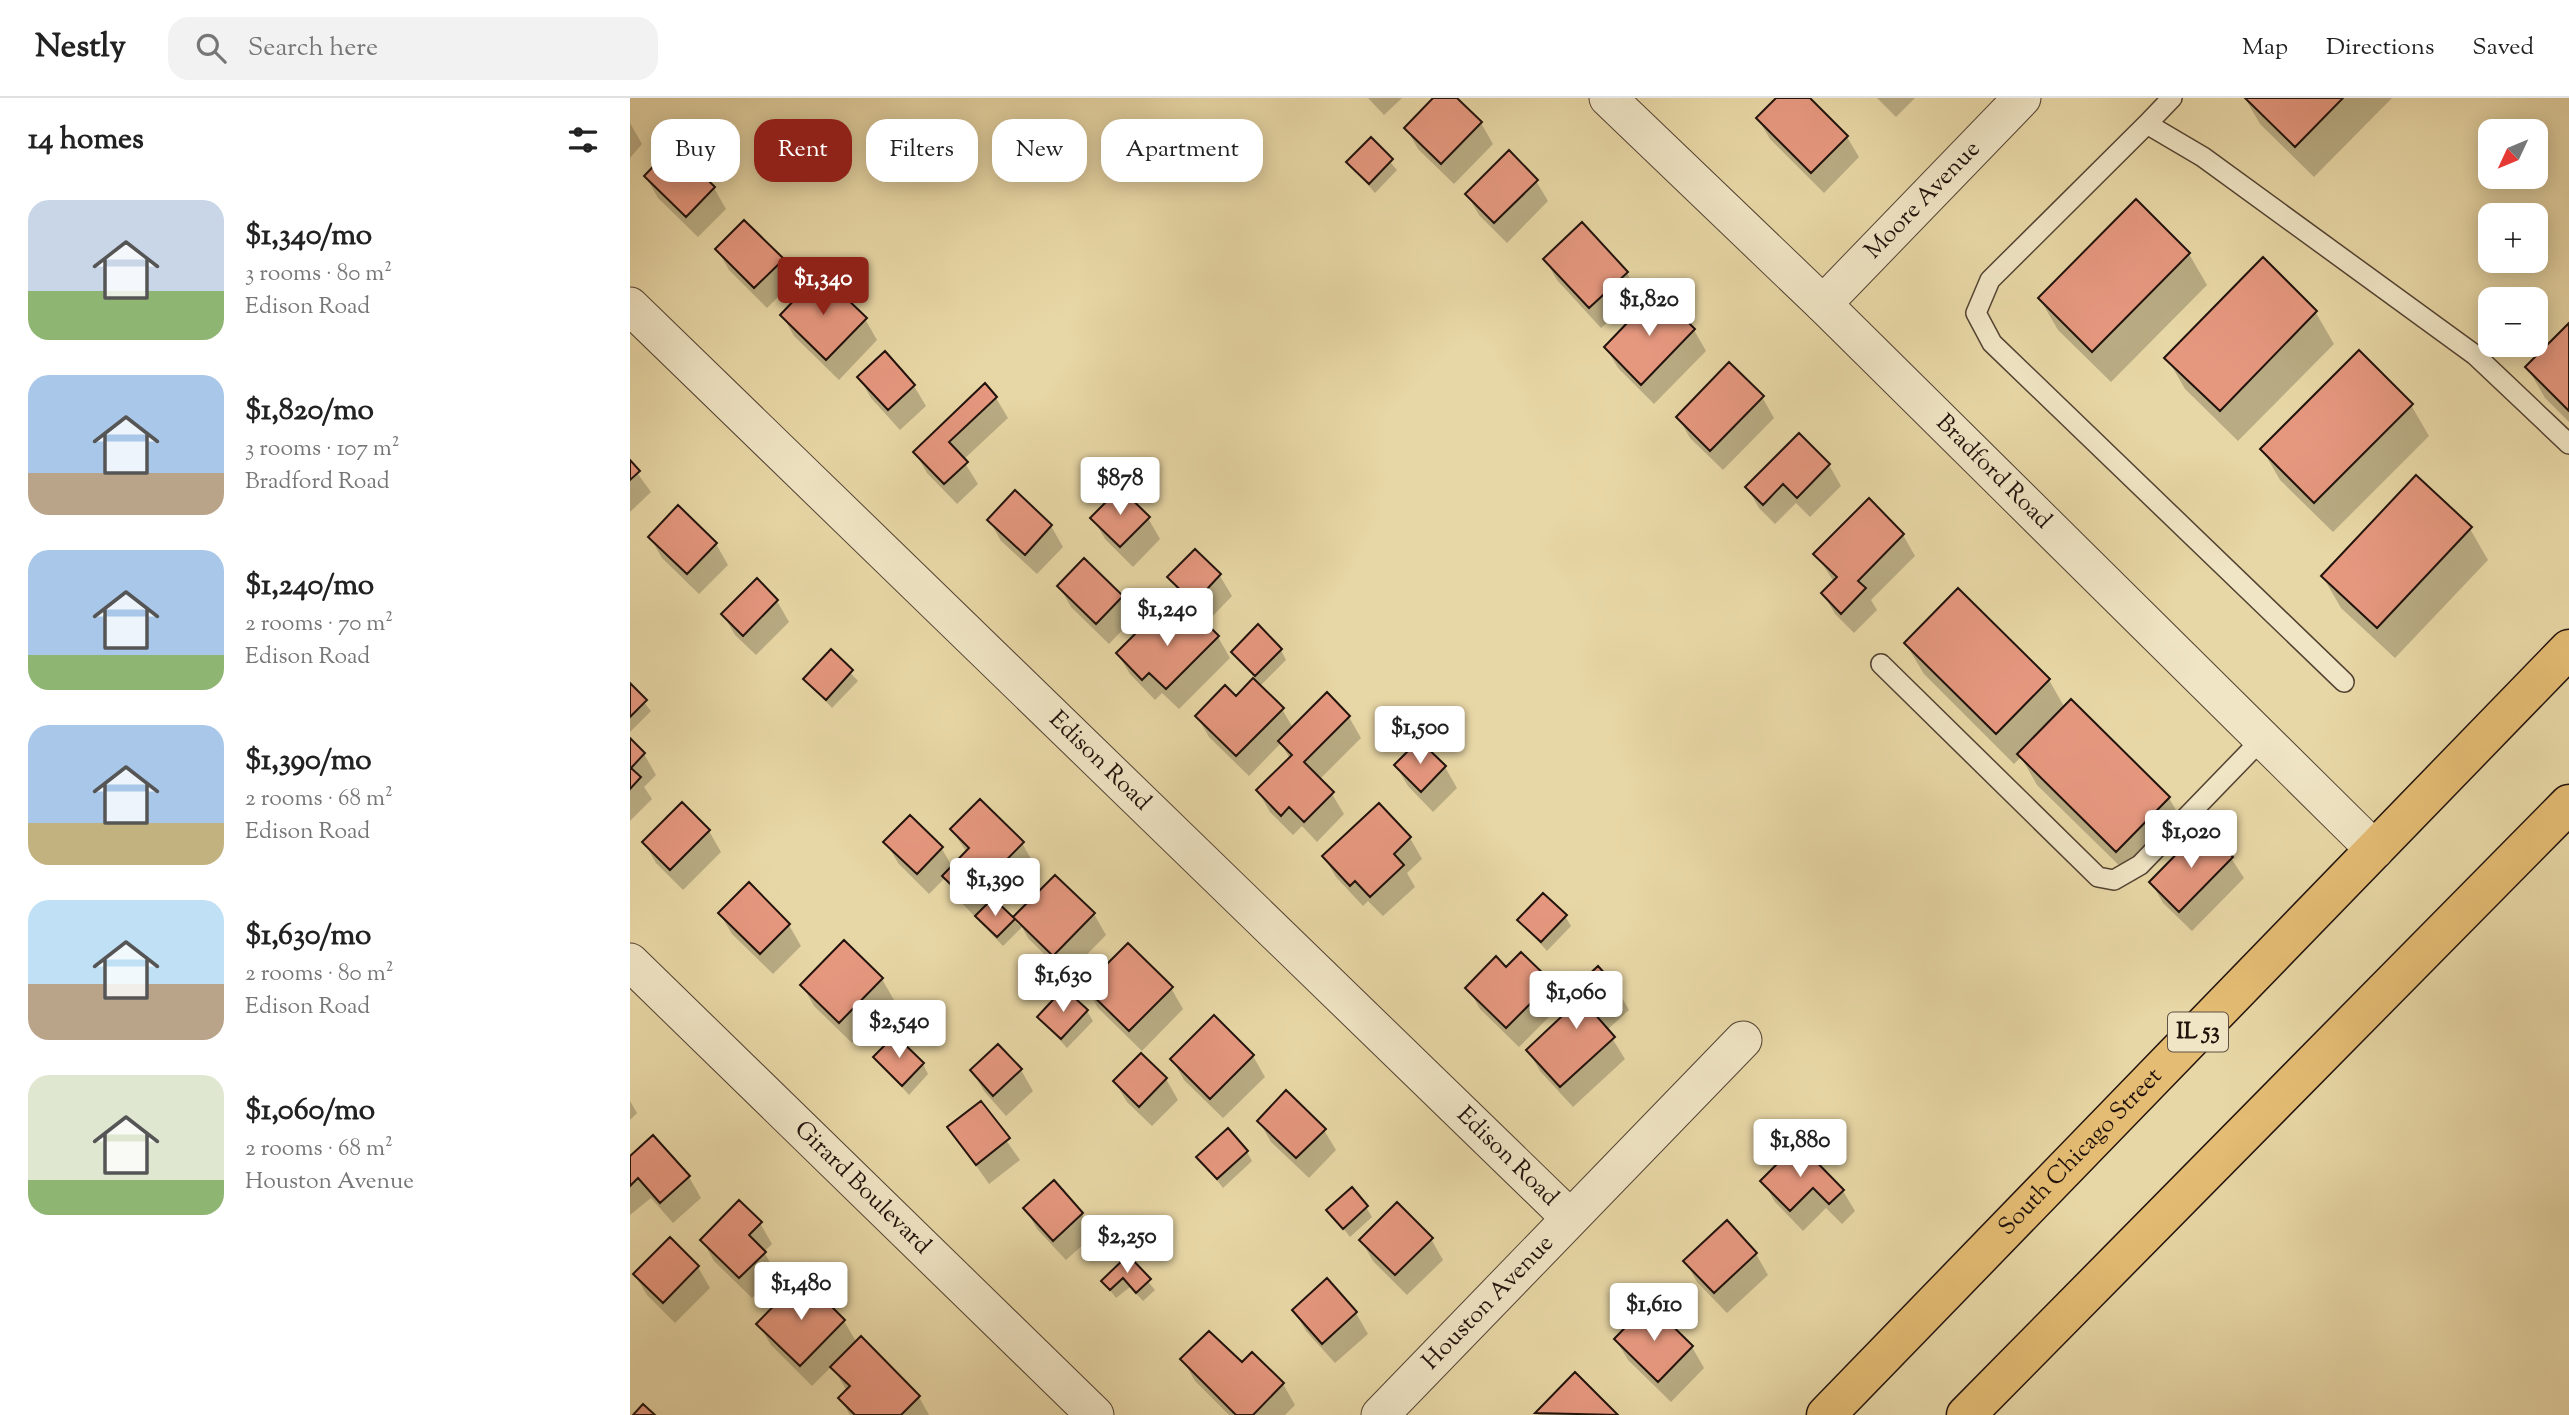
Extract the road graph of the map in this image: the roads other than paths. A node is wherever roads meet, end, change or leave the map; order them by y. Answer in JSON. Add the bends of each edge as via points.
{"nodes":[{"id":1,"x":1608,"y":98,"type":"edge"},
{"id":2,"x":2022,"y":98,"type":"edge"},
{"id":3,"x":2172,"y":98,"type":"edge"},
{"id":4,"x":2147,"y":124,"type":"junction"},
{"id":5,"x":1823,"y":304,"type":"junction"},
{"id":6,"x":630,"y":306,"type":"edge"},
{"id":7,"x":2569,"y":444,"type":"edge"},
{"id":8,"x":2569,"y":649,"type":"edge"},
{"id":9,"x":1881,"y":664,"type":"dead end"},
{"id":10,"x":2344,"y":682,"type":"dead end"},
{"id":11,"x":2263,"y":738,"type":"junction"},
{"id":12,"x":2569,"y":804,"type":"edge"},
{"id":13,"x":2375,"y":850,"type":"junction"},
{"id":14,"x":630,"y":962,"type":"edge"},
{"id":15,"x":1743,"y":1040,"type":"dead end"},
{"id":16,"x":1569,"y":1217,"type":"junction"},
{"id":17,"x":1095,"y":1415,"type":"edge"},
{"id":18,"x":1380,"y":1415,"type":"edge"},
{"id":19,"x":1826,"y":1415,"type":"edge"},
{"id":20,"x":1966,"y":1415,"type":"edge"}],
"edges":[{"from":1,"to":5,"type":"street","name":"Bradford Road"},
{"from":2,"to":5,"type":"street","name":"Moore Avenue"},
{"from":3,"to":4,"type":"lane"},
{"from":4,"to":7,"type":"lane","via":[[2203,156],[2475,355]]},
{"from":4,"to":10,"type":"lane","via":[[1990,281],[1976,313],[1992,343]]},
{"from":5,"to":11,"type":"street","name":"Bradford Road"},
{"from":6,"to":16,"type":"street","name":"Edison Road"},
{"from":8,"to":13,"type":"main road","name":"South Chicago Street","number":"IL 53"},
{"from":9,"to":11,"type":"lane","via":[[2098,877],[2114,880],[2140,865]]},
{"from":11,"to":13,"type":"street","name":"Bradford Road"},
{"from":12,"to":20,"type":"main road"},
{"from":13,"to":19,"type":"main road","name":"South Chicago Street","number":"IL 53"},
{"from":14,"to":17,"type":"street","name":"Girard Boulevard"},
{"from":15,"to":16,"type":"street","name":"Houston Avenue"},
{"from":16,"to":18,"type":"street","name":"Houston Avenue"}]}
